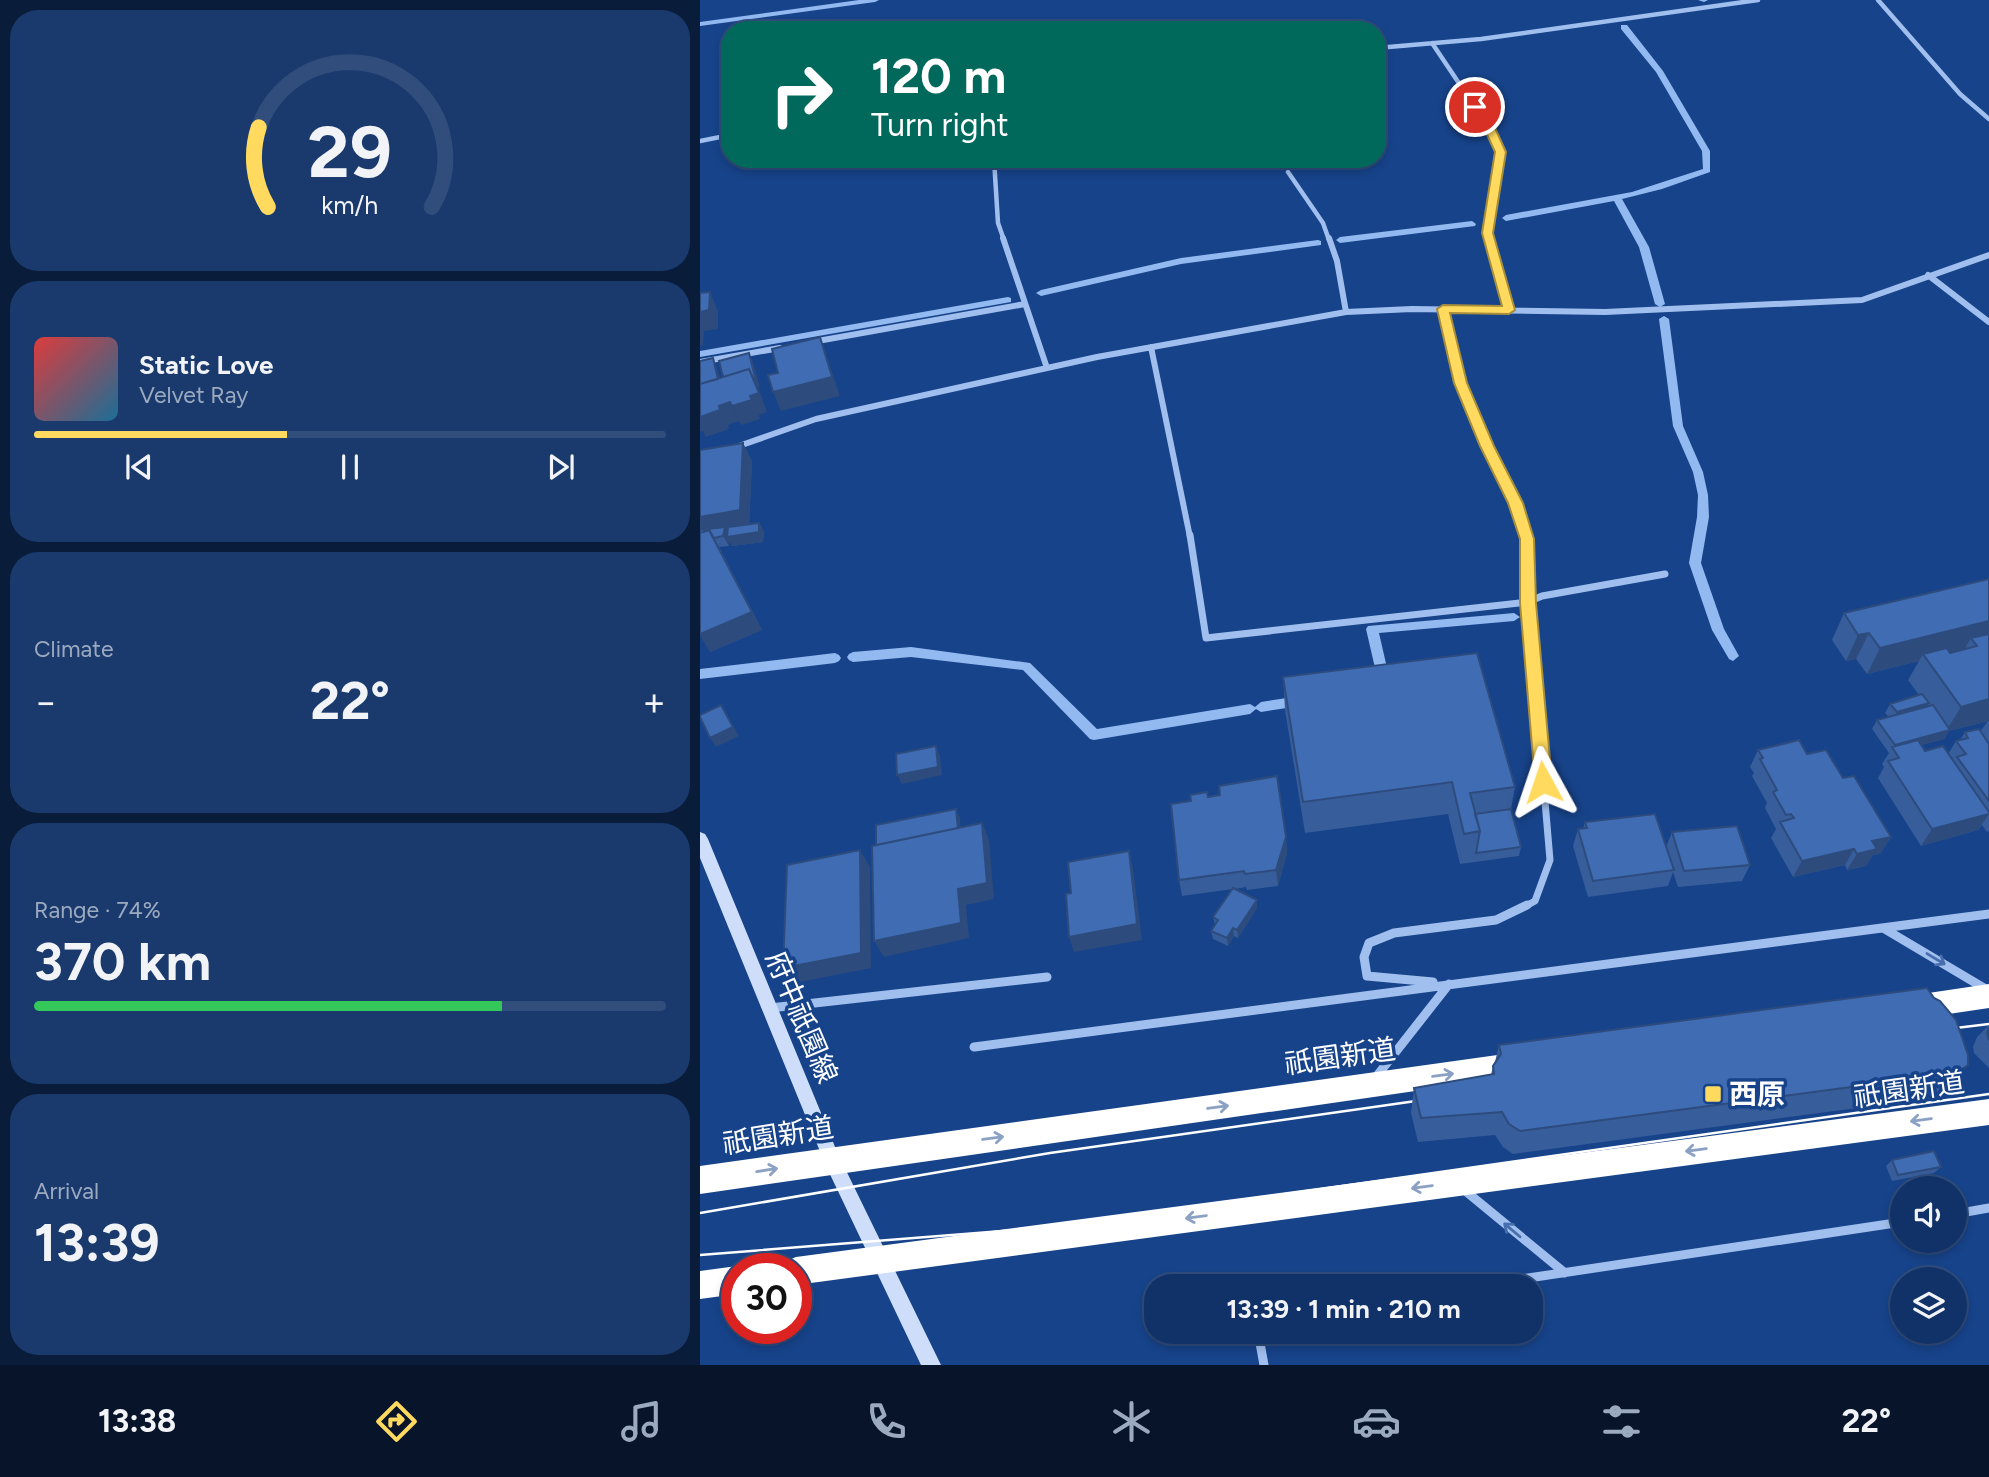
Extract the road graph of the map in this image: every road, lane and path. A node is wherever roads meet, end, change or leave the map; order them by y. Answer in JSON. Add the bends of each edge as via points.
{"nodes":[{"id":1,"x":1758,"y":0,"type":"edge"},
{"id":2,"x":1878,"y":0,"type":"edge"},
{"id":3,"x":1432,"y":43,"type":"junction"},
{"id":4,"x":1386,"y":47,"type":"edge"},
{"id":5,"x":1989,"y":118,"type":"edge"},
{"id":6,"x":721,"y":137,"type":"edge"},
{"id":7,"x":700,"y":141,"type":"edge"},
{"id":8,"x":995,"y":168,"type":"edge"},
{"id":9,"x":1289,"y":172,"type":"dead end"},
{"id":10,"x":1989,"y":255,"type":"edge"},
{"id":11,"x":1928,"y":275,"type":"junction"},
{"id":12,"x":1025,"y":304,"type":"junction"},
{"id":13,"x":1443,"y":309,"type":"junction"},
{"id":14,"x":1509,"y":310,"type":"junction"},
{"id":15,"x":1346,"y":312,"type":"junction"},
{"id":16,"x":1989,"y":322,"type":"edge"},
{"id":17,"x":808,"y":343,"type":"edge"},
{"id":18,"x":795,"y":345,"type":"edge"},
{"id":19,"x":1151,"y":347,"type":"junction"},
{"id":20,"x":700,"y":362,"type":"edge"},
{"id":21,"x":1047,"y":368,"type":"junction"},
{"id":22,"x":726,"y":450,"type":"edge"},
{"id":23,"x":1665,"y":574,"type":"dead end"},
{"id":24,"x":1528,"y":603,"type":"junction"},
{"id":25,"x":700,"y":839,"type":"edge"},
{"id":26,"x":1989,"y":914,"type":"edge"},
{"id":27,"x":1882,"y":928,"type":"junction"},
{"id":28,"x":1047,"y":977,"type":"dead end"},
{"id":29,"x":1449,"y":984,"type":"junction"},
{"id":30,"x":1989,"y":993,"type":"edge"},
{"id":31,"x":769,"y":1008,"type":"junction"},
{"id":32,"x":1892,"y":1010,"type":"edge"},
{"id":33,"x":974,"y":1047,"type":"dead end"},
{"id":34,"x":1548,"y":1060,"type":"edge"},
{"id":35,"x":1369,"y":1086,"type":"junction"},
{"id":36,"x":1989,"y":1112,"type":"edge"},
{"id":37,"x":832,"y":1160,"type":"junction"},
{"id":38,"x":700,"y":1180,"type":"edge"},
{"id":39,"x":1455,"y":1182,"type":"junction"},
{"id":40,"x":1989,"y":1208,"type":"edge"},
{"id":41,"x":1967,"y":1211,"type":"edge"},
{"id":42,"x":1890,"y":1224,"type":"edge"},
{"id":43,"x":880,"y":1259,"type":"junction"},
{"id":44,"x":812,"y":1269,"type":"edge"},
{"id":45,"x":1565,"y":1273,"type":"junction"},
{"id":46,"x":1543,"y":1276,"type":"edge"},
{"id":47,"x":721,"y":1282,"type":"edge"},
{"id":48,"x":700,"y":1285,"type":"edge"},
{"id":49,"x":1260,"y":1344,"type":"edge"},
{"id":50,"x":931,"y":1365,"type":"edge"},
{"id":51,"x":1264,"y":1365,"type":"edge"}],
"edges":[{"from":1,"to":3,"type":"street"},
{"from":2,"to":5,"type":"street","via":[[1961,94]]},
{"from":3,"to":4,"type":"street"},
{"from":3,"to":14,"type":"street","via":[[1500,152],[1487,233]]},
{"from":6,"to":7,"type":"street"},
{"from":8,"to":12,"type":"street","via":[[998,222]]},
{"from":9,"to":15,"type":"street","via":[[1323,223],[1337,261]]},
{"from":10,"to":11,"type":"street"},
{"from":11,"to":14,"type":"street","via":[[1862,300],[1605,312]]},
{"from":11,"to":16,"type":"street"},
{"from":12,"to":17,"type":"street"},
{"from":12,"to":21,"type":"street"},
{"from":13,"to":14,"type":"street"},
{"from":13,"to":15,"type":"street"},
{"from":13,"to":24,"type":"street","via":[[1461,383],[1516,503],[1527,539]]},
{"from":15,"to":19,"type":"street"},
{"from":18,"to":20,"type":"street"},
{"from":19,"to":21,"type":"street"},
{"from":19,"to":24,"type":"street","via":[[1206,638]]},
{"from":21,"to":22,"type":"street","via":[[816,419]]},
{"from":23,"to":24,"type":"street","via":[[1542,596]]},
{"from":24,"to":29,"type":"street","via":[[1550,860],[1535,901],[1496,920],[1394,933],[1369,943],[1364,957],[1367,976]]},
{"from":25,"to":31,"type":"main road","name":"府中祇園線"},
{"from":26,"to":27,"type":"street"},
{"from":27,"to":29,"type":"street"},
{"from":27,"to":30,"type":"street","one_way":true},
{"from":28,"to":31,"type":"street"},
{"from":29,"to":33,"type":"street"},
{"from":29,"to":35,"type":"street"},
{"from":30,"to":32,"type":"highway"},
{"from":31,"to":37,"type":"main road","name":"府中祇園線"},
{"from":35,"to":34,"type":"highway","name":"祇園新道","one_way":true},
{"from":37,"to":35,"type":"highway","name":"祇園新道","one_way":true},
{"from":36,"to":39,"type":"highway","name":"祇園新道","one_way":true},
{"from":38,"to":37,"type":"highway","name":"祇園新道","one_way":true},
{"from":37,"to":43,"type":"main road","name":"府中祇園線"},
{"from":39,"to":43,"type":"highway","name":"祇園新道","one_way":true},
{"from":45,"to":39,"type":"street","one_way":true},
{"from":40,"to":41,"type":"street"},
{"from":42,"to":45,"type":"street"},
{"from":43,"to":44,"type":"highway","name":"祇園新道"},
{"from":43,"to":50,"type":"main road","name":"府中祇園線"},
{"from":45,"to":46,"type":"street"},
{"from":47,"to":48,"type":"highway"},
{"from":49,"to":51,"type":"street"}]}
